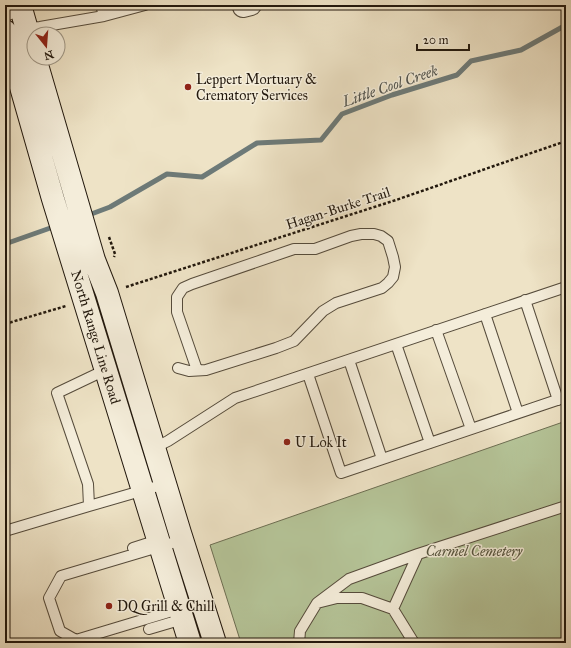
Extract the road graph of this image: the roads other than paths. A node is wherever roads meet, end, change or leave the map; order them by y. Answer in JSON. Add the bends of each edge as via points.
{"nodes":[{"id":1,"x":101,"y":5,"type":"edge"},
{"id":2,"x":144,"y":5,"type":"edge"},
{"id":3,"x":104,"y":16,"type":"junction"},
{"id":4,"x":14,"y":21,"type":"edge"},
{"id":5,"x":26,"y":41,"type":"edge"},
{"id":6,"x":37,"y":66,"type":"edge"},
{"id":7,"x":84,"y":263,"type":"junction"},
{"id":8,"x":566,"y":288,"type":"edge"},
{"id":9,"x":524,"y":300,"type":"junction"},
{"id":10,"x":485,"y":314,"type":"junction"},
{"id":11,"x":436,"y":330,"type":"junction"},
{"id":12,"x":396,"y":344,"type":"junction"},
{"id":13,"x":349,"y":360,"type":"junction"},
{"id":14,"x":178,"y":368,"type":"dead end"},
{"id":15,"x":107,"y":370,"type":"junction"},
{"id":16,"x":197,"y":370,"type":"junction"},
{"id":17,"x":308,"y":374,"type":"junction"},
{"id":18,"x":562,"y":398,"type":"edge"},
{"id":19,"x":518,"y":413,"type":"junction"},
{"id":20,"x":471,"y":429,"type":"junction"},
{"id":21,"x":430,"y":443,"type":"junction"},
{"id":22,"x":155,"y":448,"type":"junction"},
{"id":23,"x":133,"y":457,"type":"junction"},
{"id":24,"x":382,"y":459,"type":"junction"},
{"id":25,"x":165,"y":484,"type":"junction"},
{"id":26,"x":144,"y":491,"type":"junction"},
{"id":27,"x":89,"y":506,"type":"junction"},
{"id":28,"x":566,"y":506,"type":"edge"},
{"id":29,"x":5,"y":531,"type":"edge"},
{"id":30,"x":181,"y":537,"type":"junction"},
{"id":31,"x":159,"y":543,"type":"junction"},
{"id":32,"x":133,"y":548,"type":"dead end"},
{"id":33,"x":418,"y":554,"type":"junction"},
{"id":34,"x":317,"y":604,"type":"junction"},
{"id":35,"x":393,"y":609,"type":"junction"},
{"id":36,"x":181,"y":614,"type":"junction"},
{"id":37,"x":149,"y":629,"type":"dead end"},
{"id":38,"x":190,"y":643,"type":"edge"},
{"id":39,"x":215,"y":643,"type":"edge"},
{"id":40,"x":300,"y":643,"type":"edge"},
{"id":41,"x":414,"y":643,"type":"edge"}],
"edges":[{"from":1,"to":3,"type":"lane"},
{"from":2,"to":3,"type":"lane"},
{"from":3,"to":4,"type":"lane","via":[[40,27]]},
{"from":4,"to":5,"type":"main road"},
{"from":4,"to":7,"type":"main road","name":"North Range Line Road","via":[[53,199]]},
{"from":6,"to":7,"type":"main road","name":"North Range Line Road","via":[[74,192]]},
{"from":7,"to":15,"type":"main road","name":"North Range Line Road"},
{"from":7,"to":22,"type":"main road","name":"North Range Line Road","via":[[107,293]]},
{"from":8,"to":9,"type":"lane"},
{"from":9,"to":10,"type":"lane"},
{"from":9,"to":18,"type":"lane"},
{"from":10,"to":11,"type":"lane"},
{"from":10,"to":19,"type":"lane"},
{"from":11,"to":12,"type":"lane"},
{"from":11,"to":20,"type":"lane"},
{"from":12,"to":13,"type":"lane"},
{"from":12,"to":21,"type":"lane"},
{"from":13,"to":17,"type":"lane"},
{"from":13,"to":24,"type":"lane"},
{"from":14,"to":16,"type":"lane"},
{"from":15,"to":23,"type":"main road","name":"North Range Line Road"},
{"from":15,"to":27,"type":"lane","via":[[57,393],[88,484]]},
{"from":16,"to":16,"type":"lane","via":[[206,370],[294,341],[323,311],[336,303],[382,288],[394,277],[396,267],[388,241],[374,234],[362,234],[315,249],[294,249],[183,288],[177,297],[177,312]]},
{"from":17,"to":22,"type":"lane","via":[[235,398]]},
{"from":17,"to":24,"type":"lane","via":[[341,473]]},
{"from":18,"to":19,"type":"lane"},
{"from":19,"to":20,"type":"lane"},
{"from":20,"to":21,"type":"lane"},
{"from":21,"to":24,"type":"lane"},
{"from":22,"to":23,"type":"lane"},
{"from":22,"to":25,"type":"main road","name":"North Range Line Road"},
{"from":23,"to":26,"type":"main road","name":"North Range Line Road"},
{"from":25,"to":26,"type":"lane"},
{"from":25,"to":30,"type":"main road","name":"North Range Line Road"},
{"from":26,"to":27,"type":"lane"},
{"from":26,"to":31,"type":"main road","name":"North Range Line Road"},
{"from":27,"to":29,"type":"lane"},
{"from":28,"to":33,"type":"lane"},
{"from":30,"to":31,"type":"lane"},
{"from":30,"to":39,"type":"main road","name":"North Range Line Road"},
{"from":31,"to":32,"type":"lane"},
{"from":31,"to":36,"type":"main road","name":"North Range Line Road"},
{"from":31,"to":36,"type":"lane","via":[[61,576],[49,598],[60,631],[76,640]]},
{"from":33,"to":34,"type":"lane","via":[[349,579]]},
{"from":33,"to":35,"type":"lane"},
{"from":34,"to":35,"type":"lane","via":[[337,598],[362,598]]},
{"from":34,"to":40,"type":"lane","via":[[300,630]]},
{"from":35,"to":41,"type":"lane"},
{"from":36,"to":37,"type":"lane"},
{"from":36,"to":38,"type":"main road","name":"North Range Line Road"}]}
